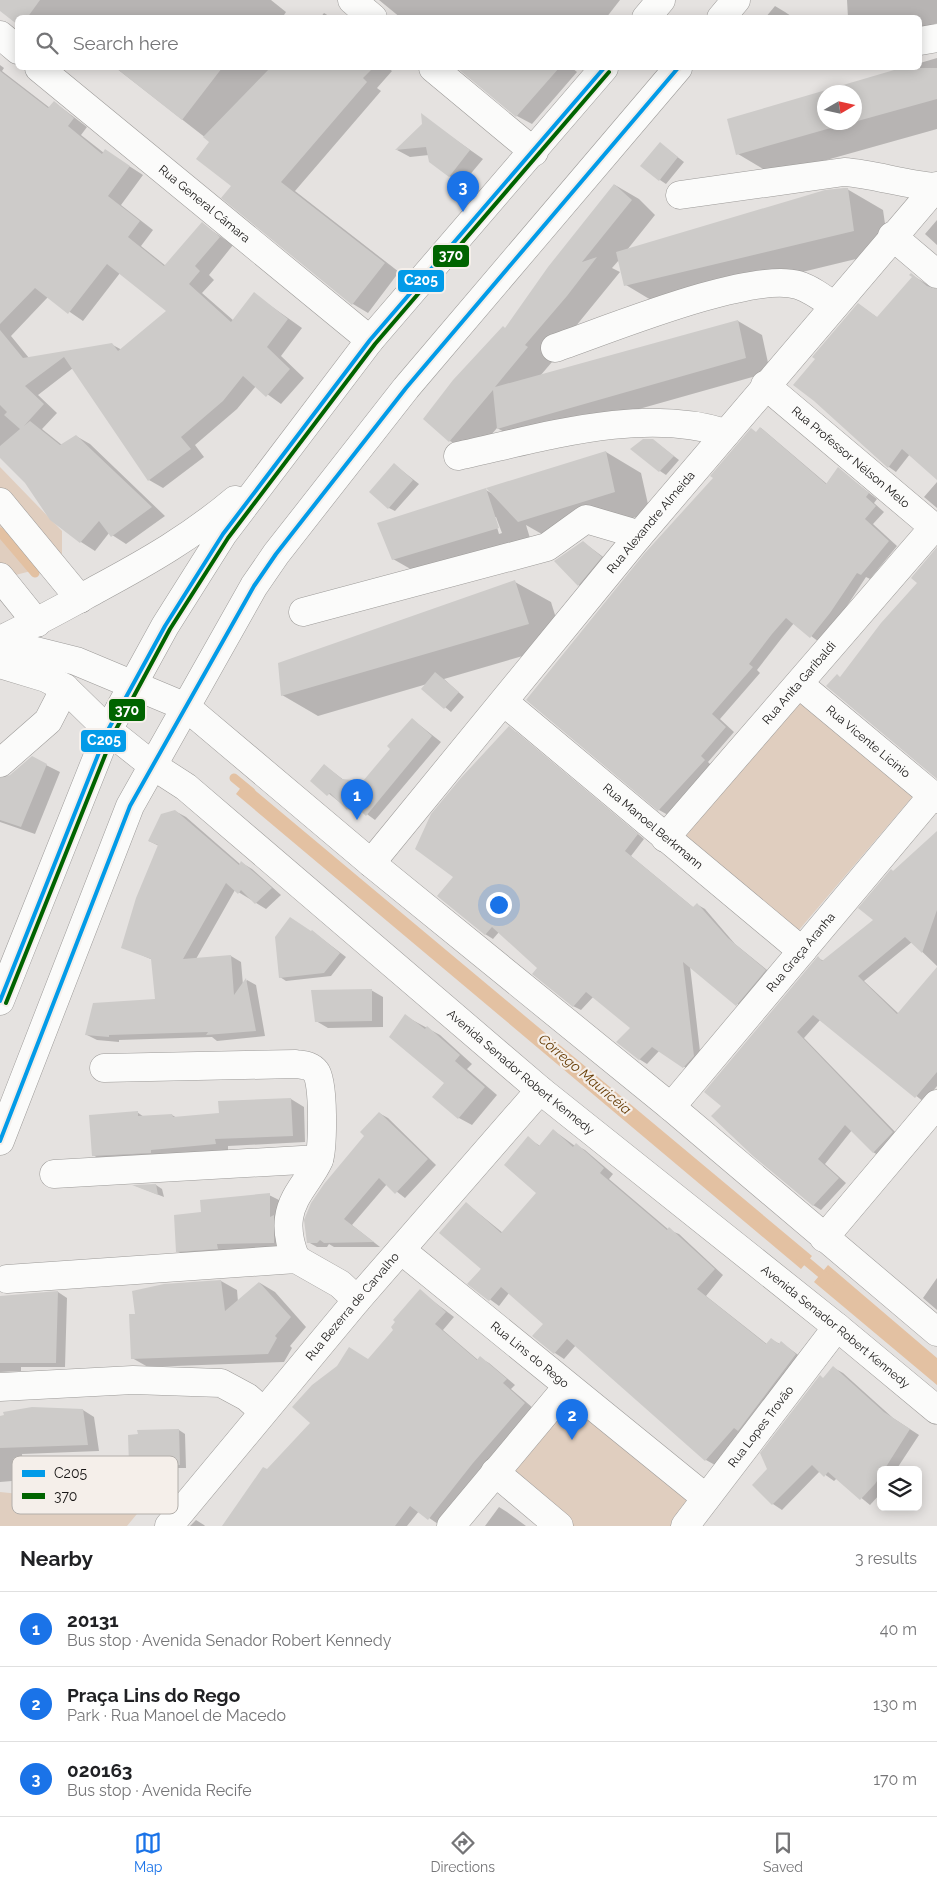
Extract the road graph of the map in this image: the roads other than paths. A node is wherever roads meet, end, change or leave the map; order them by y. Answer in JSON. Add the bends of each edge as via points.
{"nodes":[{"id":1,"x":352,"y":0,"type":"edge"},
{"id":2,"x":661,"y":0,"type":"edge"},
{"id":3,"x":736,"y":0,"type":"edge"},
{"id":4,"x":370,"y":15,"type":"edge"},
{"id":5,"x":648,"y":15,"type":"edge"},
{"id":6,"x":724,"y":15,"type":"edge"},
{"id":7,"x":0,"y":35,"type":"edge"},
{"id":8,"x":937,"y":38,"type":"edge"},
{"id":9,"x":922,"y":41,"type":"edge"},
{"id":10,"x":15,"y":48,"type":"edge"},
{"id":11,"x":41,"y":70,"type":"edge"},
{"id":12,"x":435,"y":70,"type":"edge"},
{"id":13,"x":602,"y":70,"type":"edge"},
{"id":14,"x":676,"y":70,"type":"edge"},
{"id":15,"x":534,"y":152,"type":"junction"},
{"id":16,"x":929,"y":186,"type":"edge"},
{"id":17,"x":680,"y":195,"type":"dead end"},
{"id":18,"x":892,"y":236,"type":"junction"},
{"id":19,"x":937,"y":274,"type":"edge"},
{"id":20,"x":827,"y":301,"type":"junction"},
{"id":21,"x":370,"y":340,"type":"junction"},
{"id":22,"x":555,"y":348,"type":"dead end"},
{"id":23,"x":766,"y":385,"type":"junction"},
{"id":24,"x":718,"y":431,"type":"junction"},
{"id":25,"x":458,"y":456,"type":"dead end"},
{"id":26,"x":267,"y":474,"type":"junction"},
{"id":27,"x":0,"y":502,"type":"edge"},
{"id":28,"x":936,"y":529,"type":"edge"},
{"id":29,"x":634,"y":535,"type":"junction"},
{"id":30,"x":0,"y":578,"type":"edge"},
{"id":31,"x":80,"y":598,"type":"junction"},
{"id":32,"x":303,"y":612,"type":"dead end"},
{"id":33,"x":37,"y":623,"type":"junction"},
{"id":34,"x":0,"y":641,"type":"edge"},
{"id":35,"x":0,"y":664,"type":"edge"},
{"id":36,"x":799,"y":684,"type":"junction"},
{"id":37,"x":133,"y":685,"type":"junction"},
{"id":38,"x":65,"y":688,"type":"junction"},
{"id":39,"x":504,"y":702,"type":"junction"},
{"id":40,"x":186,"y":707,"type":"junction"},
{"id":41,"x":108,"y":730,"type":"junction"},
{"id":42,"x":0,"y":763,"type":"edge"},
{"id":43,"x":152,"y":765,"type":"junction"},
{"id":44,"x":935,"y":798,"type":"edge"},
{"id":45,"x":665,"y":838,"type":"junction"},
{"id":46,"x":371,"y":863,"type":"junction"},
{"id":47,"x":802,"y":952,"type":"junction"},
{"id":48,"x":0,"y":1001,"type":"edge"},
{"id":49,"x":104,"y":1068,"type":"dead end"},
{"id":50,"x":540,"y":1090,"type":"junction"},
{"id":51,"x":937,"y":1104,"type":"edge"},
{"id":52,"x":671,"y":1107,"type":"junction"},
{"id":53,"x":0,"y":1141,"type":"edge"},
{"id":54,"x":319,"y":1159,"type":"junction"},
{"id":55,"x":54,"y":1174,"type":"dead end"},
{"id":56,"x":824,"y":1238,"type":"junction"},
{"id":57,"x":401,"y":1250,"type":"junction"},
{"id":58,"x":296,"y":1259,"type":"junction"},
{"id":59,"x":7,"y":1279,"type":"dead end"},
{"id":60,"x":357,"y":1300,"type":"junction"},
{"id":61,"x":838,"y":1327,"type":"junction"},
{"id":62,"x":937,"y":1332,"type":"edge"},
{"id":63,"x":567,"y":1386,"type":"junction"},
{"id":64,"x":0,"y":1387,"type":"edge"},
{"id":65,"x":255,"y":1404,"type":"junction"},
{"id":66,"x":937,"y":1410,"type":"edge"},
{"id":67,"x":495,"y":1472,"type":"junction"},
{"id":68,"x":706,"y":1498,"type":"junction"},
{"id":69,"x":178,"y":1513,"type":"edge"},
{"id":70,"x":177,"y":1514,"type":"edge"},
{"id":71,"x":169,"y":1526,"type":"edge"},
{"id":72,"x":451,"y":1526,"type":"edge"},
{"id":73,"x":559,"y":1526,"type":"edge"},
{"id":74,"x":685,"y":1526,"type":"edge"}],
"edges":[{"from":1,"to":4,"type":"street"},
{"from":2,"to":5,"type":"street"},
{"from":3,"to":6,"type":"street"},
{"from":7,"to":10,"type":"street"},
{"from":8,"to":9,"type":"street"},
{"from":11,"to":21,"type":"street","name":"Rua General Câmara"},
{"from":12,"to":15,"type":"street"},
{"from":13,"to":15,"type":"street"},
{"from":14,"to":40,"type":"street","via":[[406,388],[276,554],[230,626]]},
{"from":15,"to":21,"type":"street"},
{"from":16,"to":17,"type":"street","via":[[844,172]]},
{"from":16,"to":18,"type":"street","name":"Rua Alexandre Almeida"},
{"from":18,"to":19,"type":"street"},
{"from":18,"to":20,"type":"street","name":"Rua Alexandre Almeida"},
{"from":20,"to":22,"type":"street","via":[[797,284],[751,287],[678,305]]},
{"from":20,"to":23,"type":"street","name":"Rua Alexandre Almeida"},
{"from":21,"to":26,"type":"street"},
{"from":23,"to":24,"type":"street","name":"Rua Alexandre Almeida"},
{"from":23,"to":28,"type":"street","name":"Rua Professor Nélson Melo"},
{"from":24,"to":25,"type":"street","via":[[650,422],[591,427]]},
{"from":24,"to":29,"type":"street","name":"Rua Alexandre Almeida"},
{"from":26,"to":31,"type":"street","via":[[200,529]]},
{"from":26,"to":37,"type":"street","via":[[218,542],[165,626]]},
{"from":27,"to":31,"type":"street"},
{"from":28,"to":36,"type":"street","name":"Rua Anita Garibaldi"},
{"from":29,"to":32,"type":"street","via":[[586,519],[548,547]]},
{"from":29,"to":39,"type":"street","name":"Rua Alexandre Almeida"},
{"from":30,"to":33,"type":"street"},
{"from":31,"to":33,"type":"street"},
{"from":33,"to":34,"type":"street"},
{"from":34,"to":37,"type":"street","via":[[76,661]]},
{"from":35,"to":38,"type":"street","name":"Avenida Senador Robert Kennedy","via":[[46,678]]},
{"from":36,"to":44,"type":"street","name":"Rua Vicente Licínio"},
{"from":36,"to":45,"type":"street","name":"Rua Anita Garibaldi"},
{"from":37,"to":40,"type":"street"},
{"from":37,"to":41,"type":"street"},
{"from":38,"to":41,"type":"street","name":"Avenida Senador Robert Kennedy"},
{"from":38,"to":42,"type":"street","via":[[48,721]]},
{"from":39,"to":45,"type":"street","name":"Rua Manoel Berkmann"},
{"from":39,"to":46,"type":"street","name":"Rua Alexandre Almeida"},
{"from":40,"to":43,"type":"street"},
{"from":40,"to":46,"type":"street"},
{"from":41,"to":43,"type":"street","name":"Avenida Senador Robert Kennedy"},
{"from":41,"to":48,"type":"street"},
{"from":43,"to":50,"type":"street","name":"Avenida Senador Robert Kennedy","via":[[186,787]]},
{"from":43,"to":53,"type":"street","via":[[130,806]]},
{"from":44,"to":47,"type":"street","name":"Rua Graça Aranha"},
{"from":45,"to":47,"type":"street","name":"Rua Manoel Berkmann"},
{"from":46,"to":52,"type":"street"},
{"from":47,"to":52,"type":"street","name":"Rua Graça Aranha"},
{"from":49,"to":54,"type":"street","via":[[296,1064],[311,1067],[321,1083]]},
{"from":50,"to":57,"type":"street","name":"Rua Bezerra de Carvalho"},
{"from":50,"to":61,"type":"street","name":"Avenida Senador Robert Kennedy"},
{"from":51,"to":56,"type":"street"},
{"from":52,"to":56,"type":"street"},
{"from":54,"to":55,"type":"street"},
{"from":54,"to":58,"type":"street","via":[[297,1195],[289,1216],[288,1239]]},
{"from":56,"to":62,"type":"street"},
{"from":57,"to":60,"type":"street","name":"Rua Bezerra de Carvalho"},
{"from":57,"to":63,"type":"street","name":"Rua Lins do Rego"},
{"from":58,"to":59,"type":"street"},
{"from":58,"to":60,"type":"street","via":[[340,1284]]},
{"from":60,"to":65,"type":"street","name":"Rua Bezerra de Carvalho"},
{"from":61,"to":66,"type":"street","name":"Avenida Senador Robert Kennedy"},
{"from":61,"to":68,"type":"street","name":"Rua Lopes Trovão"},
{"from":63,"to":67,"type":"street"},
{"from":63,"to":68,"type":"street","name":"Rua Lins do Rego"},
{"from":64,"to":65,"type":"street","via":[[133,1380],[221,1383]]},
{"from":65,"to":69,"type":"street","name":"Rua Bezerra de Carvalho"},
{"from":67,"to":72,"type":"street"},
{"from":67,"to":73,"type":"street"},
{"from":68,"to":74,"type":"street","name":"Rua Lopes Trovão"},
{"from":70,"to":71,"type":"street","name":"Rua Bezerra de Carvalho"}]}
